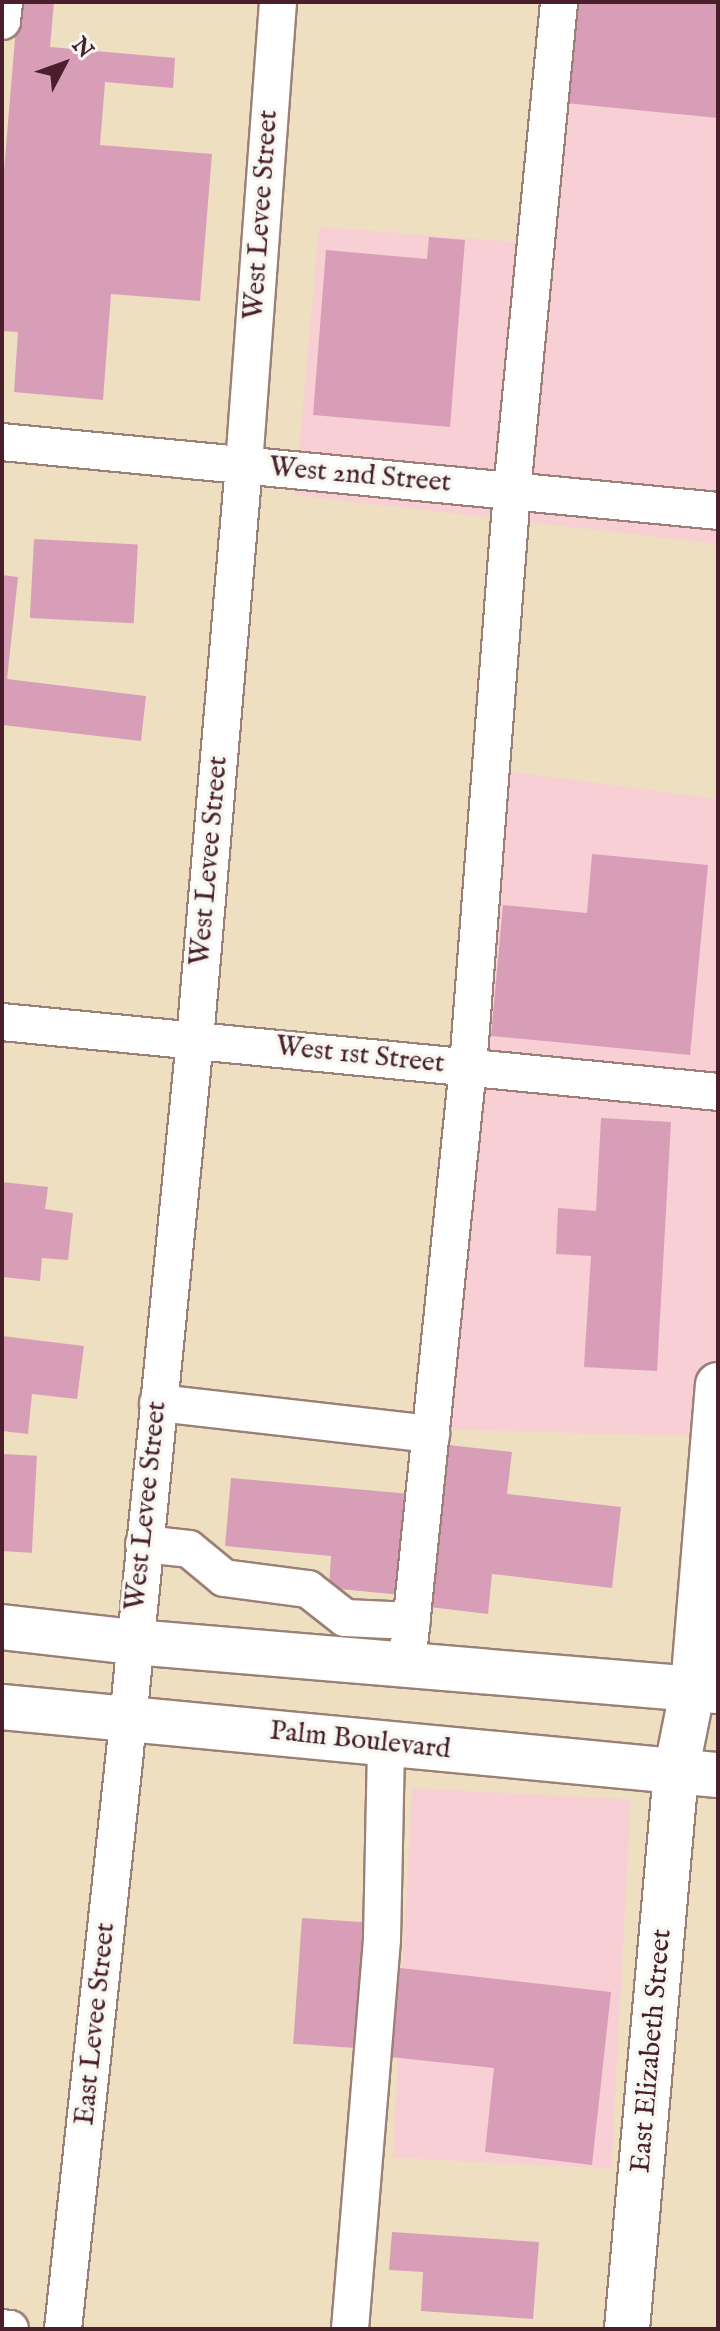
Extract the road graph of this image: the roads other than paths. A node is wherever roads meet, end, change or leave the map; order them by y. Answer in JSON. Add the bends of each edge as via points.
{"nodes":[{"id":1,"x":4,"y":2,"type":"edge"},
{"id":2,"x":278,"y":2,"type":"edge"},
{"id":3,"x":559,"y":2,"type":"edge"},
{"id":4,"x":2,"y":21,"type":"edge"},
{"id":5,"x":2,"y":442,"type":"edge"},
{"id":6,"x":244,"y":465,"type":"junction"},
{"id":7,"x":512,"y":491,"type":"junction"},
{"id":8,"x":718,"y":511,"type":"edge"},
{"id":9,"x":2,"y":1022,"type":"edge"},
{"id":10,"x":195,"y":1040,"type":"junction"},
{"id":11,"x":468,"y":1067,"type":"junction"},
{"id":12,"x":718,"y":1092,"type":"edge"},
{"id":13,"x":718,"y":1385,"type":"edge"},
{"id":14,"x":158,"y":1403,"type":"junction"},
{"id":15,"x":431,"y":1434,"type":"junction"},
{"id":16,"x":144,"y":1544,"type":"junction"},
{"id":17,"x":412,"y":1621,"type":"junction"},
{"id":18,"x":2,"y":1627,"type":"edge"},
{"id":19,"x":134,"y":1642,"type":"junction"},
{"id":20,"x":407,"y":1665,"type":"junction"},
{"id":21,"x":706,"y":1690,"type":"edge"},
{"id":22,"x":2,"y":1707,"type":"edge"},
{"id":23,"x":129,"y":1718,"type":"junction"},
{"id":24,"x":386,"y":1744,"type":"junction"},
{"id":25,"x":697,"y":1774,"type":"edge"},
{"id":26,"x":2,"y":2328,"type":"edge"},
{"id":27,"x":10,"y":2329,"type":"edge"},
{"id":28,"x":63,"y":2329,"type":"edge"},
{"id":29,"x":350,"y":2329,"type":"edge"},
{"id":30,"x":627,"y":2329,"type":"edge"}],
"edges":[{"from":1,"to":4,"type":"street"},
{"from":2,"to":6,"type":"street","name":"West Levee Street"},
{"from":3,"to":7,"type":"street"},
{"from":5,"to":6,"type":"street","name":"West 2nd Street"},
{"from":6,"to":7,"type":"street","name":"West 2nd Street"},
{"from":6,"to":10,"type":"street","name":"West Levee Street"},
{"from":7,"to":8,"type":"street","name":"West 2nd Street"},
{"from":7,"to":11,"type":"street"},
{"from":9,"to":10,"type":"street","name":"West 1st Street"},
{"from":10,"to":11,"type":"street","name":"West 1st Street"},
{"from":10,"to":14,"type":"street","name":"West Levee Street"},
{"from":11,"to":12,"type":"street","name":"West 1st Street"},
{"from":11,"to":15,"type":"street"},
{"from":13,"to":21,"type":"main road","name":"East Elizabeth Street"},
{"from":14,"to":15,"type":"street"},
{"from":14,"to":16,"type":"street","name":"West Levee Street"},
{"from":15,"to":17,"type":"street"},
{"from":16,"to":17,"type":"street","via":[[189,1549],[224,1578],[308,1589],[345,1618]]},
{"from":16,"to":19,"type":"street","name":"West Levee Street"},
{"from":17,"to":20,"type":"street"},
{"from":18,"to":19,"type":"main road"},
{"from":19,"to":20,"type":"main road"},
{"from":19,"to":23,"type":"street","name":"West Levee Street"},
{"from":20,"to":21,"type":"main road"},
{"from":21,"to":25,"type":"main road","name":"East Elizabeth Street"},
{"from":22,"to":23,"type":"main road","name":"Palm Boulevard"},
{"from":23,"to":24,"type":"main road","name":"Palm Boulevard"},
{"from":23,"to":28,"type":"street","name":"East Levee Street"},
{"from":24,"to":25,"type":"main road","name":"Palm Boulevard"},
{"from":24,"to":29,"type":"street","via":[[382,1939]]},
{"from":25,"to":30,"type":"main road","name":"East Elizabeth Street"},
{"from":26,"to":27,"type":"street"}]}
